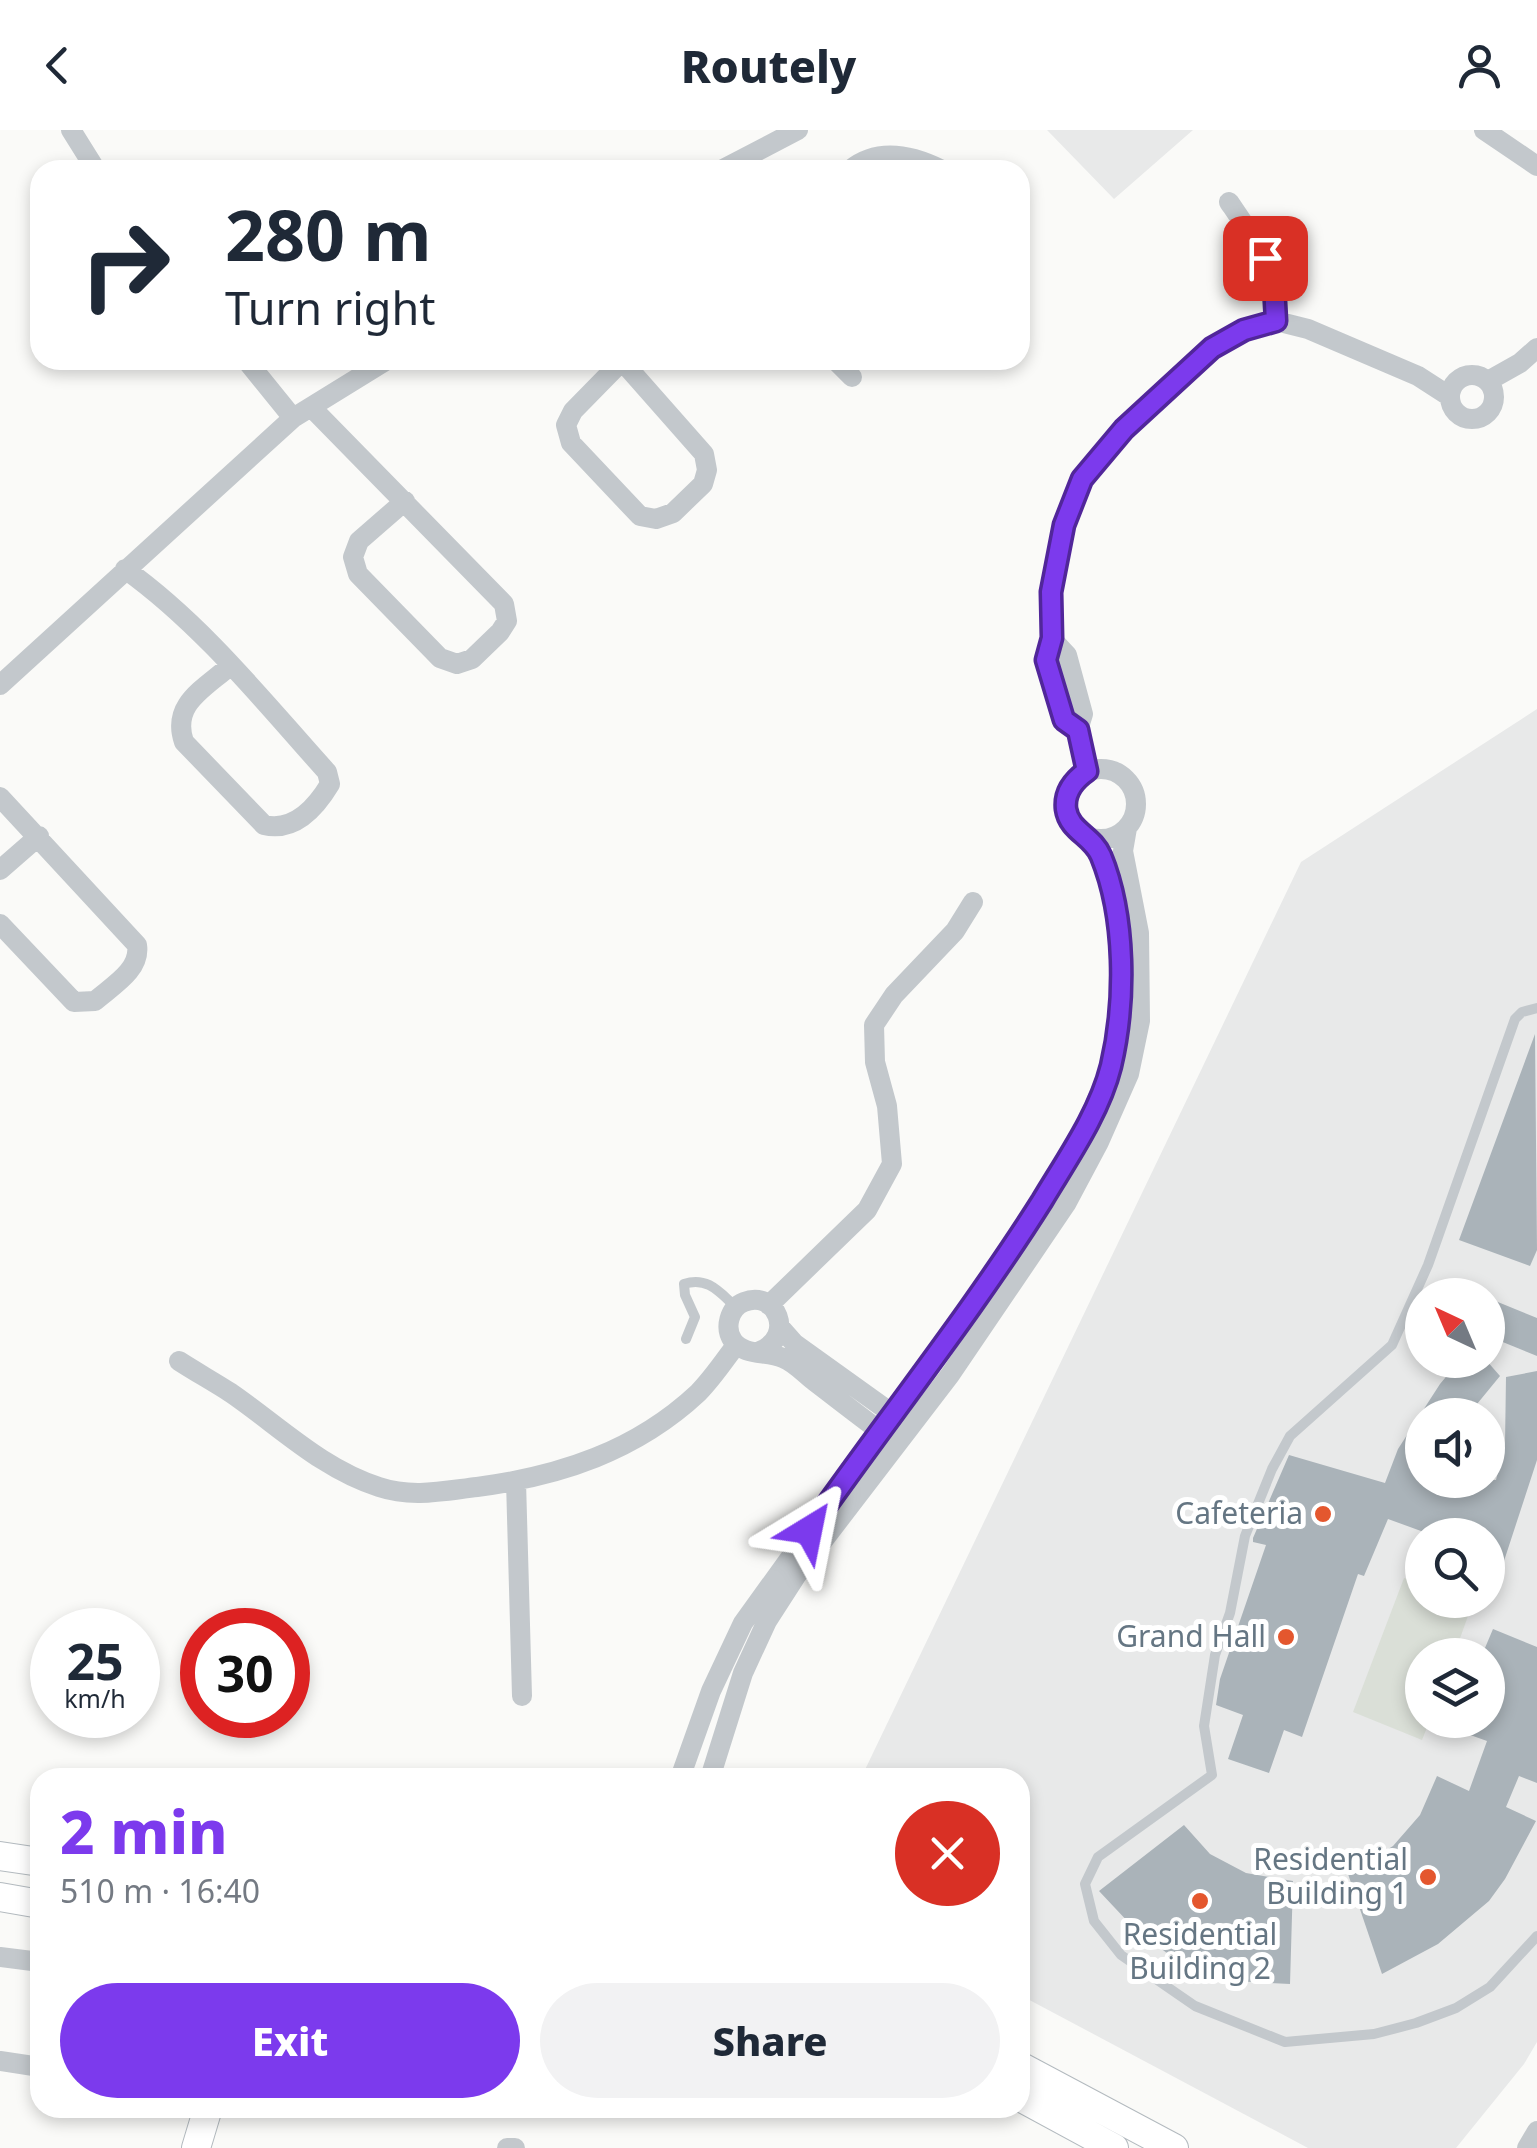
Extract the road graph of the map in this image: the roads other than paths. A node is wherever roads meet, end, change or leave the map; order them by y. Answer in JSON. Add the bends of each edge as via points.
{"nodes":[{"id":1,"x":71,"y":130,"type":"edge"},
{"id":2,"x":1484,"y":130,"type":"edge"},
{"id":3,"x":789,"y":132,"type":"edge"},
{"id":4,"x":90,"y":160,"type":"edge"},
{"id":5,"x":739,"y":160,"type":"edge"},
{"id":6,"x":862,"y":160,"type":"edge"},
{"id":7,"x":914,"y":160,"type":"edge"},
{"id":8,"x":1537,"y":166,"type":"edge"},
{"id":9,"x":1228,"y":202,"type":"dead end"},
{"id":10,"x":1276,"y":321,"type":"junction"},
{"id":11,"x":1537,"y":348,"type":"edge"},
{"id":12,"x":257,"y":370,"type":"edge"},
{"id":13,"x":370,"y":370,"type":"edge"},
{"id":14,"x":612,"y":370,"type":"edge"},
{"id":15,"x":631,"y":370,"type":"edge"},
{"id":16,"x":845,"y":370,"type":"edge"},
{"id":17,"x":852,"y":377,"type":"dead end"},
{"id":18,"x":1488,"y":381,"type":"junction"},
{"id":19,"x":1449,"y":396,"type":"junction"},
{"id":20,"x":302,"y":412,"type":"junction"},
{"id":21,"x":405,"y":501,"type":"junction"},
{"id":22,"x":125,"y":569,"type":"junction"},
{"id":23,"x":230,"y":665,"type":"junction"},
{"id":24,"x":0,"y":685,"type":"edge"},
{"id":25,"x":1087,"y":771,"type":"junction"},
{"id":26,"x":0,"y":797,"type":"edge"},
{"id":27,"x":1127,"y":828,"type":"junction"},
{"id":28,"x":39,"y":836,"type":"junction"},
{"id":29,"x":1089,"y":837,"type":"junction"},
{"id":30,"x":0,"y":870,"type":"edge"},
{"id":31,"x":973,"y":902,"type":"dead end"},
{"id":32,"x":0,"y":924,"type":"edge"},
{"id":33,"x":1537,"y":1008,"type":"edge"},
{"id":34,"x":769,"y":1304,"type":"junction"},
{"id":35,"x":736,"y":1307,"type":"junction"},
{"id":36,"x":780,"y":1327,"type":"junction"},
{"id":37,"x":686,"y":1338,"type":"dead end"},
{"id":38,"x":736,"y":1345,"type":"junction"},
{"id":39,"x":760,"y":1351,"type":"junction"},
{"id":40,"x":179,"y":1361,"type":"dead end"},
{"id":41,"x":901,"y":1420,"type":"junction"},
{"id":42,"x":888,"y":1437,"type":"junction"},
{"id":43,"x":516,"y":1481,"type":"junction"},
{"id":44,"x":522,"y":1696,"type":"dead end"},
{"id":45,"x":684,"y":1768,"type":"edge"},
{"id":46,"x":713,"y":1768,"type":"edge"},
{"id":47,"x":0,"y":1856,"type":"edge"},
{"id":48,"x":30,"y":1860,"type":"edge"},
{"id":49,"x":0,"y":1897,"type":"edge"},
{"id":50,"x":30,"y":1902,"type":"edge"},
{"id":51,"x":1537,"y":1936,"type":"edge"},
{"id":52,"x":0,"y":1957,"type":"edge"},
{"id":53,"x":30,"y":1961,"type":"edge"},
{"id":54,"x":0,"y":2061,"type":"edge"},
{"id":55,"x":30,"y":2066,"type":"edge"},
{"id":56,"x":1030,"y":2071,"type":"edge"},
{"id":57,"x":1030,"y":2102,"type":"edge"},
{"id":58,"x":205,"y":2118,"type":"edge"},
{"id":59,"x":1537,"y":2130,"type":"edge"},
{"id":60,"x":196,"y":2148,"type":"edge"},
{"id":61,"x":1114,"y":2148,"type":"edge"},
{"id":62,"x":1174,"y":2148,"type":"edge"},
{"id":63,"x":1527,"y":2148,"type":"edge"}],
"edges":[{"from":1,"to":4,"type":"street"},
{"from":2,"to":8,"type":"street"},
{"from":3,"to":5,"type":"street"},
{"from":6,"to":7,"type":"street","via":[[886,154]]},
{"from":9,"to":10,"type":"street","via":[[1265,258]]},
{"from":10,"to":19,"type":"street","via":[[1418,376]]},
{"from":10,"to":25,"type":"street","via":[[1212,348],[1124,429],[1082,479],[1064,525],[1051,592],[1052,638],[1067,655]]},
{"from":11,"to":18,"type":"street"},
{"from":12,"to":20,"type":"street"},
{"from":13,"to":20,"type":"street"},
{"from":14,"to":15,"type":"street","via":[[566,425],[572,442],[640,516],[656,520],[703,484],[707,470],[704,454]]},
{"from":16,"to":17,"type":"street"},
{"from":18,"to":19,"type":"street","via":[[1464,376]]},
{"from":18,"to":19,"type":"street","via":[[1494,399],[1484,416],[1456,414]]},
{"from":20,"to":21,"type":"street"},
{"from":20,"to":22,"type":"street"},
{"from":21,"to":21,"type":"street","via":[[504,604],[507,621],[472,659],[457,664],[440,658],[358,574],[359,541]]},
{"from":22,"to":23,"type":"street","via":[[158,592]]},
{"from":22,"to":24,"type":"street"},
{"from":23,"to":23,"type":"street","via":[[328,772],[322,798],[280,829],[264,826],[184,742],[178,724],[184,708]]},
{"from":25,"to":27,"type":"street","via":[[1114,770],[1134,789],[1137,803]]},
{"from":25,"to":29,"type":"street","via":[[1070,788],[1066,811]]},
{"from":26,"to":28,"type":"street"},
{"from":27,"to":29,"type":"street","via":[[1111,838]]},
{"from":27,"to":41,"type":"street","via":[[1123,851],[1138,933],[1140,1021],[1129,1074],[1066,1204],[950,1375]]},
{"from":28,"to":30,"type":"street"},
{"from":28,"to":32,"type":"street","via":[[138,945],[139,956],[95,1002],[74,1002]]},
{"from":29,"to":41,"type":"street","via":[[1101,854],[1121,935],[1120,1015],[1110,1070],[1080,1139]]},
{"from":31,"to":34,"type":"street","via":[[874,1026],[892,1164],[866,1210]]},
{"from":33,"to":51,"type":"lane","via":[[1515,1019],[1428,1265],[1392,1345],[1290,1436],[1272,1469],[1245,1536],[1215,1655],[1204,1726],[1212,1775],[1098,1856],[1084,1884],[1094,1921],[1121,1956],[1195,2006],[1284,2042],[1374,2034],[1456,2008],[1490,1987]]},
{"from":34,"to":35,"type":"street","via":[[752,1300]]},
{"from":34,"to":36,"type":"street"},
{"from":35,"to":37,"type":"lane","via":[[708,1282],[684,1284],[694,1318]]},
{"from":35,"to":38,"type":"street","via":[[728,1322]]},
{"from":36,"to":39,"type":"street"},
{"from":36,"to":41,"type":"street"},
{"from":38,"to":39,"type":"street"},
{"from":38,"to":43,"type":"street","via":[[701,1390],[643,1436],[607,1455]]},
{"from":39,"to":42,"type":"street","via":[[786,1358]]},
{"from":40,"to":43,"type":"street","via":[[315,1457],[377,1487],[414,1495]]},
{"from":41,"to":42,"type":"street"},
{"from":42,"to":45,"type":"street","via":[[743,1622]]},
{"from":42,"to":46,"type":"street","via":[[767,1621]]},
{"from":43,"to":44,"type":"street"},
{"from":47,"to":48,"type":"main road"},
{"from":49,"to":50,"type":"main road"},
{"from":52,"to":53,"type":"street"},
{"from":54,"to":55,"type":"street"},
{"from":56,"to":62,"type":"main road"},
{"from":57,"to":61,"type":"main road"},
{"from":58,"to":60,"type":"main road"},
{"from":59,"to":63,"type":"street"}]}
